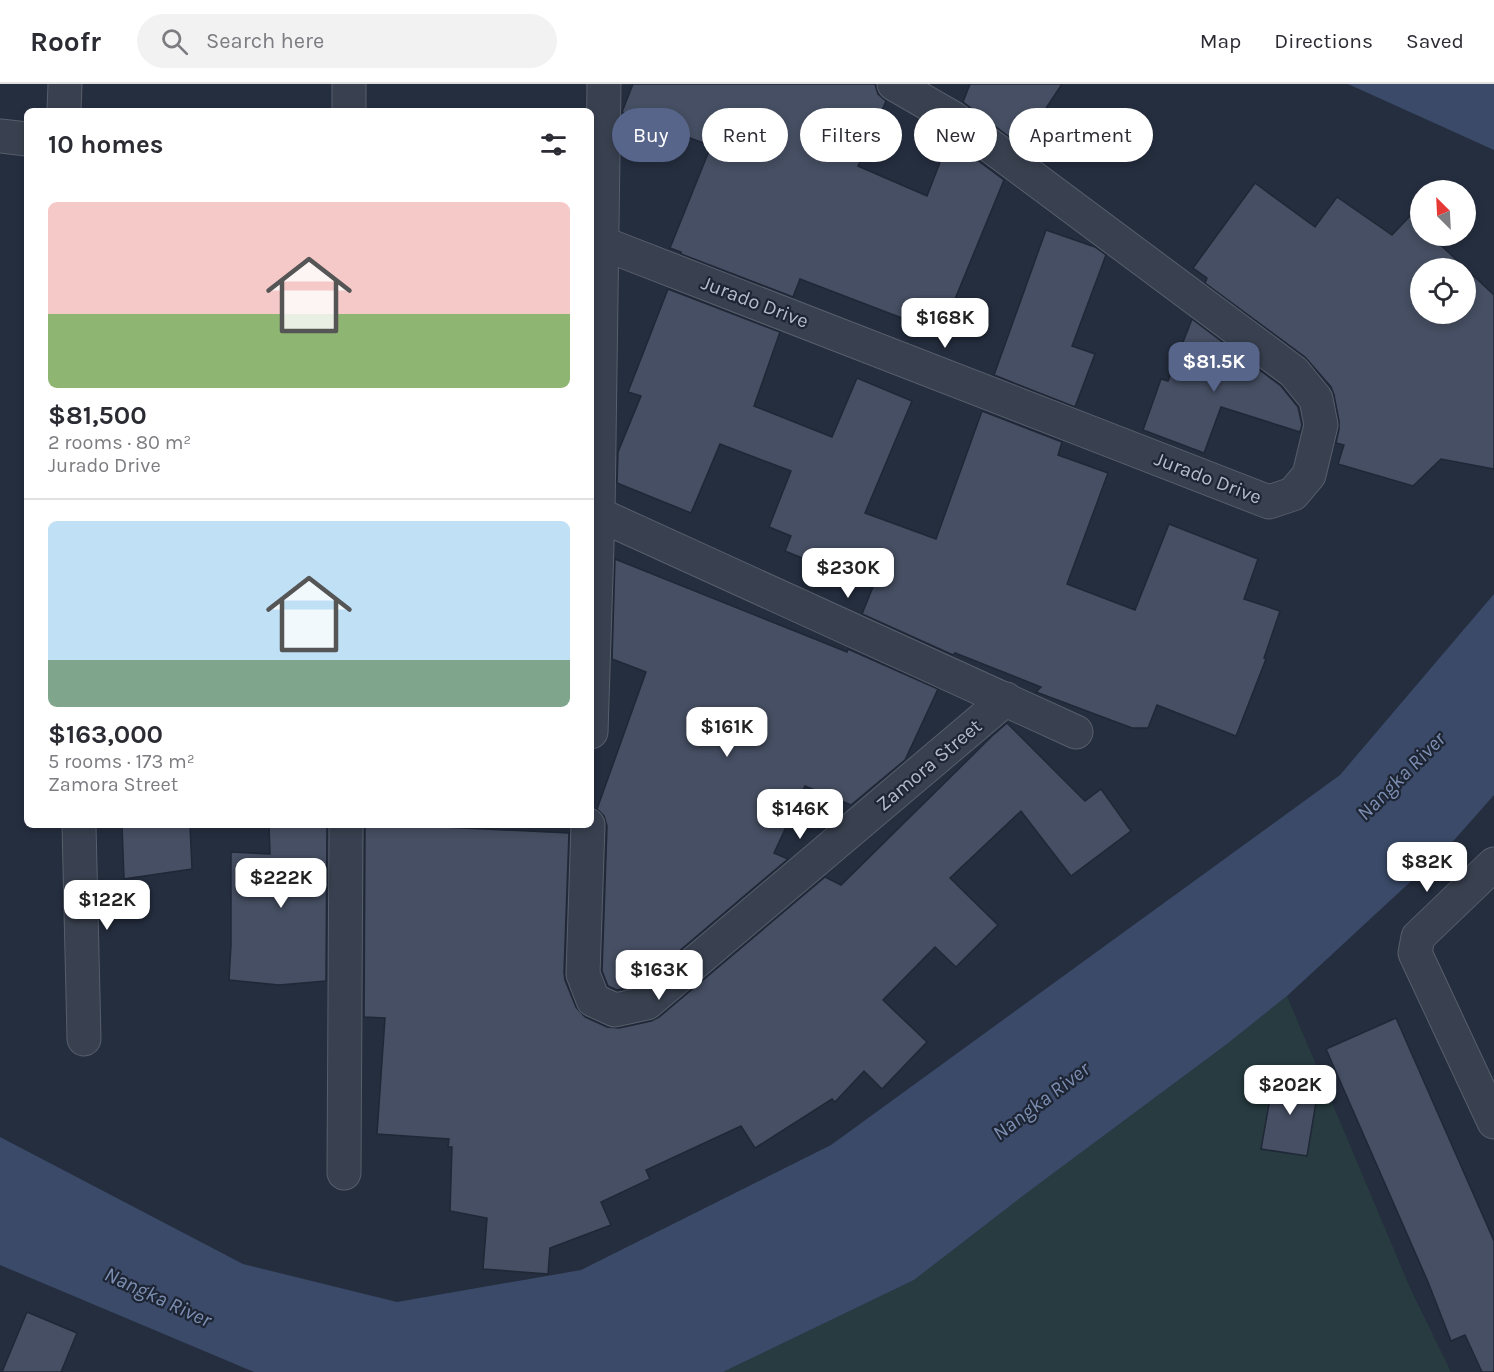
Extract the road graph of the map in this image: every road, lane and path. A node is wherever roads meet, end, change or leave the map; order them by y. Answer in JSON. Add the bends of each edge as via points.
{"nodes":[{"id":1,"x":65,"y":84,"type":"edge"},
{"id":2,"x":349,"y":84,"type":"edge"},
{"id":3,"x":604,"y":84,"type":"edge"},
{"id":4,"x":894,"y":84,"type":"edge"},
{"id":5,"x":64,"y":108,"type":"edge"},
{"id":6,"x":349,"y":108,"type":"edge"},
{"id":7,"x":0,"y":136,"type":"edge"},
{"id":8,"x":24,"y":139,"type":"edge"},
{"id":9,"x":602,"y":243,"type":"junction"},
{"id":10,"x":598,"y":514,"type":"junction"},
{"id":11,"x":594,"y":639,"type":"edge"},
{"id":12,"x":1006,"y":699,"type":"junction"},
{"id":13,"x":1076,"y":732,"type":"dead end"},
{"id":14,"x":79,"y":828,"type":"edge"},
{"id":15,"x":346,"y":828,"type":"edge"},
{"id":16,"x":588,"y":828,"type":"edge"},
{"id":17,"x":1494,"y":864,"type":"edge"},
{"id":18,"x":84,"y":1039,"type":"dead end"},
{"id":19,"x":1494,"y":1122,"type":"edge"},
{"id":20,"x":344,"y":1173,"type":"dead end"}],
"edges":[{"from":1,"to":5,"type":"street"},
{"from":2,"to":6,"type":"street"},
{"from":3,"to":9,"type":"street"},
{"from":4,"to":9,"type":"street","name":"Jurado Drive","via":[[953,118],[1294,372],[1316,399],[1321,425],[1309,475],[1293,494],[1269,502]]},
{"from":7,"to":8,"type":"street"},
{"from":9,"to":10,"type":"street"},
{"from":10,"to":11,"type":"street"},
{"from":10,"to":12,"type":"street","name":"Zamora Street"},
{"from":12,"to":13,"type":"street","name":"Zamora Street"},
{"from":12,"to":16,"type":"street","name":"Zamora Street","via":[[647,1004],[615,1010],[593,1000],[584,974]]},
{"from":14,"to":18,"type":"street"},
{"from":15,"to":20,"type":"street"},
{"from":17,"to":19,"type":"street","via":[[1418,937],[1415,952]]}]}
